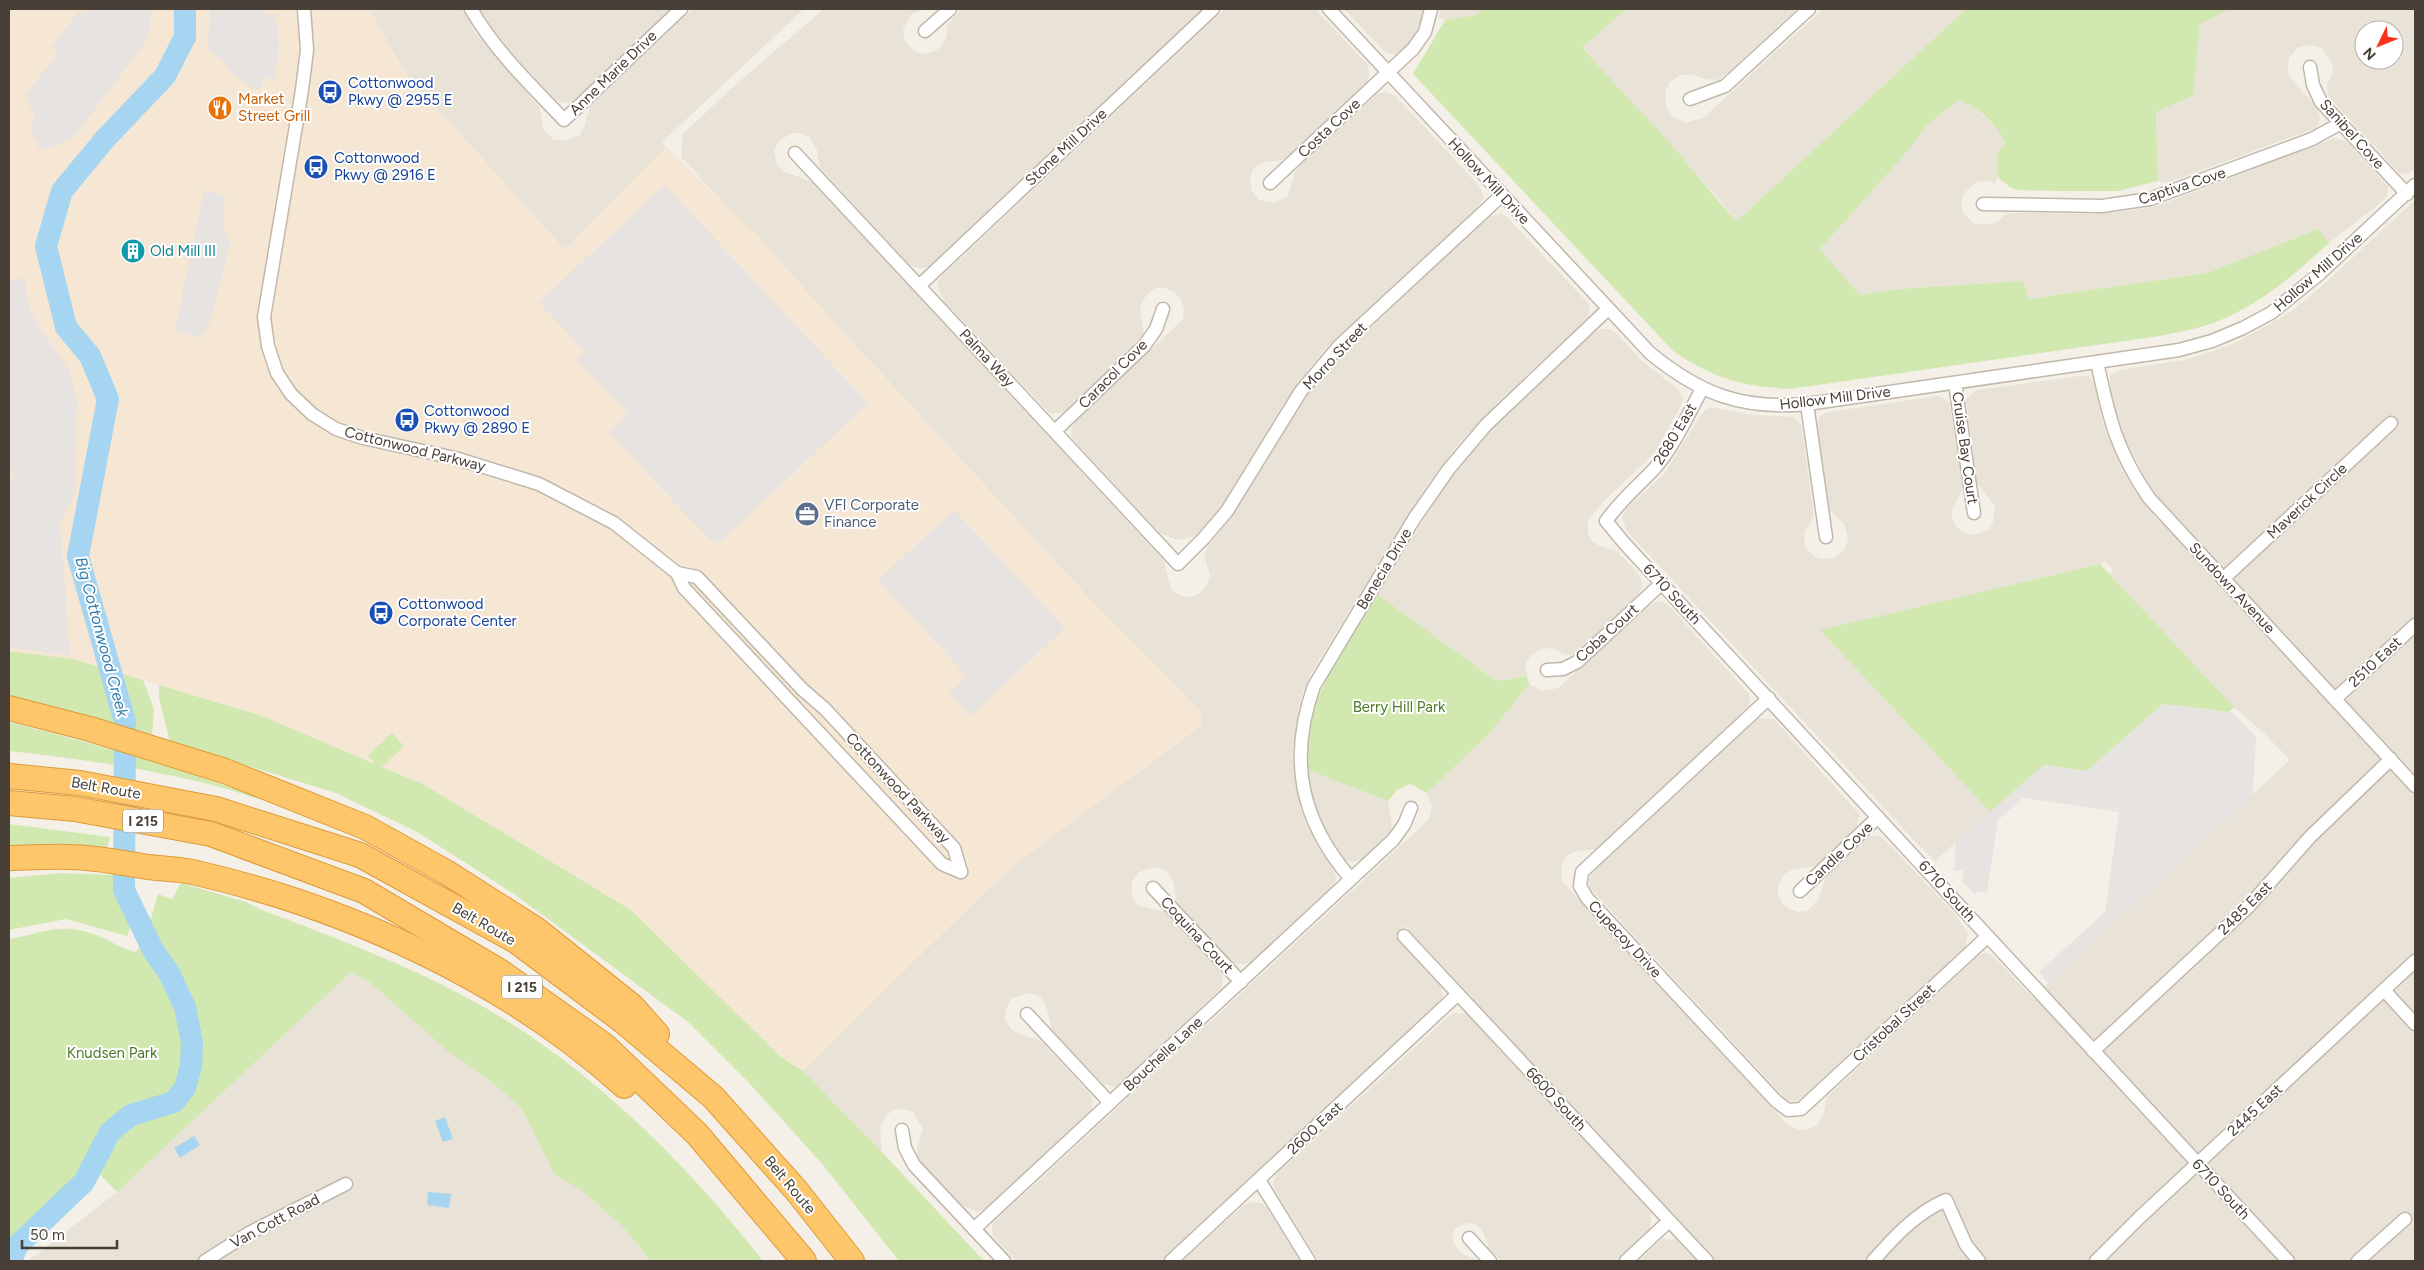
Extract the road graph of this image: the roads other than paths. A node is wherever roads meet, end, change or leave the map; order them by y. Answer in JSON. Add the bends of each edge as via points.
{"nodes":[{"id":1,"x":304,"y":9,"type":"edge"},
{"id":2,"x":470,"y":9,"type":"edge"},
{"id":3,"x":681,"y":9,"type":"edge"},
{"id":4,"x":950,"y":9,"type":"edge"},
{"id":5,"x":1213,"y":9,"type":"edge"},
{"id":6,"x":1329,"y":9,"type":"edge"},
{"id":7,"x":1431,"y":9,"type":"edge"},
{"id":8,"x":1809,"y":9,"type":"edge"},
{"id":9,"x":926,"y":31,"type":"dead end"},
{"id":10,"x":2310,"y":68,"type":"dead end"},
{"id":11,"x":1388,"y":73,"type":"junction"},
{"id":12,"x":1690,"y":99,"type":"dead end"},
{"id":13,"x":2342,"y":123,"type":"junction"},
{"id":14,"x":796,"y":153,"type":"dead end"},
{"id":15,"x":1270,"y":182,"type":"dead end"},
{"id":16,"x":2411,"y":190,"type":"edge"},
{"id":17,"x":1502,"y":195,"type":"junction"},
{"id":18,"x":1983,"y":204,"type":"dead end"},
{"id":19,"x":919,"y":286,"type":"junction"},
{"id":20,"x":1162,"y":309,"type":"dead end"},
{"id":21,"x":1608,"y":309,"type":"junction"},
{"id":22,"x":2097,"y":362,"type":"junction"},
{"id":23,"x":1956,"y":383,"type":"junction"},
{"id":24,"x":1702,"y":389,"type":"junction"},
{"id":25,"x":1807,"y":404,"type":"junction"},
{"id":26,"x":2391,"y":423,"type":"dead end"},
{"id":27,"x":1055,"y":431,"type":"junction"},
{"id":28,"x":1974,"y":513,"type":"dead end"},
{"id":29,"x":1606,"y":521,"type":"joint"},
{"id":30,"x":1826,"y":537,"type":"dead end"},
{"id":31,"x":1178,"y":564,"type":"joint"},
{"id":32,"x":677,"y":573,"type":"junction"},
{"id":33,"x":2223,"y":579,"type":"junction"},
{"id":34,"x":1662,"y":584,"type":"junction"},
{"id":35,"x":2415,"y":625,"type":"edge"},
{"id":36,"x":1547,"y":670,"type":"dead end"},
{"id":37,"x":1769,"y":698,"type":"junction"},
{"id":38,"x":2335,"y":699,"type":"junction"},
{"id":39,"x":9,"y":708,"type":"edge"},
{"id":40,"x":2391,"y":759,"type":"junction"},
{"id":41,"x":9,"y":776,"type":"edge"},
{"id":42,"x":2415,"y":786,"type":"edge"},
{"id":43,"x":9,"y":803,"type":"edge"},
{"id":44,"x":1411,"y":808,"type":"dead end"},
{"id":45,"x":1878,"y":817,"type":"junction"},
{"id":46,"x":9,"y":858,"type":"edge"},
{"id":47,"x":1351,"y":879,"type":"junction"},
{"id":48,"x":1153,"y":888,"type":"dead end"},
{"id":49,"x":1800,"y":891,"type":"dead end"},
{"id":50,"x":1404,"y":936,"type":"dead end"},
{"id":51,"x":1987,"y":937,"type":"junction"},
{"id":52,"x":2415,"y":961,"type":"edge"},
{"id":53,"x":1240,"y":982,"type":"junction"},
{"id":54,"x":2384,"y":990,"type":"junction"},
{"id":55,"x":1458,"y":994,"type":"junction"},
{"id":56,"x":1027,"y":1014,"type":"dead end"},
{"id":57,"x":2415,"y":1024,"type":"edge"},
{"id":58,"x":2093,"y":1051,"type":"junction"},
{"id":59,"x":713,"y":1097,"type":"junction"},
{"id":60,"x":1110,"y":1103,"type":"junction"},
{"id":61,"x":1801,"y":1109,"type":"joint"},
{"id":62,"x":902,"y":1130,"type":"dead end"},
{"id":63,"x":2197,"y":1163,"type":"junction"},
{"id":64,"x":1258,"y":1180,"type":"junction"},
{"id":65,"x":346,"y":1184,"type":"dead end"},
{"id":66,"x":2405,"y":1218,"type":"dead end"},
{"id":67,"x":1669,"y":1221,"type":"junction"},
{"id":68,"x":775,"y":1224,"type":"junction"},
{"id":69,"x":974,"y":1229,"type":"junction"},
{"id":70,"x":1469,"y":1238,"type":"dead end"},
{"id":71,"x":205,"y":1261,"type":"edge"},
{"id":72,"x":804,"y":1261,"type":"edge"},
{"id":73,"x":852,"y":1261,"type":"edge"},
{"id":74,"x":1004,"y":1261,"type":"edge"},
{"id":75,"x":1171,"y":1261,"type":"edge"},
{"id":76,"x":1309,"y":1261,"type":"edge"},
{"id":77,"x":1490,"y":1261,"type":"edge"},
{"id":78,"x":1626,"y":1261,"type":"edge"},
{"id":79,"x":1707,"y":1261,"type":"edge"},
{"id":80,"x":1873,"y":1261,"type":"edge"},
{"id":81,"x":1979,"y":1261,"type":"edge"},
{"id":82,"x":2096,"y":1261,"type":"edge"},
{"id":83,"x":2288,"y":1261,"type":"edge"},
{"id":84,"x":2358,"y":1261,"type":"edge"}],
"edges":[{"from":1,"to":32,"type":"street","name":"Cottonwood Parkway","via":[[307,50],[302,90],[264,317],[268,346],[277,373],[291,394],[312,414],[336,429],[455,458],[539,484],[614,523]]},
{"from":2,"to":3,"type":"street","name":"Anne Marie Drive","via":[[499,50],[564,120]]},
{"from":4,"to":9,"type":"street"},
{"from":5,"to":19,"type":"street","name":"Stone Mill Drive"},
{"from":6,"to":11,"type":"street","name":"Hollow Mill Drive"},
{"from":7,"to":11,"type":"street","name":"Costa Cove","via":[[1425,32]]},
{"from":8,"to":12,"type":"street","via":[[1725,86]]},
{"from":10,"to":13,"type":"street","name":"Sanibel Cove","via":[[2321,102]]},
{"from":11,"to":15,"type":"street","name":"Costa Cove"},
{"from":11,"to":17,"type":"street","name":"Hollow Mill Drive"},
{"from":13,"to":16,"type":"street","name":"Sanibel Cove"},
{"from":13,"to":18,"type":"street","name":"Captiva Cove","via":[[2312,138],[2150,199],[2102,206]]},
{"from":14,"to":19,"type":"street","name":"Palma Way"},
{"from":16,"to":22,"type":"street","name":"Hollow Mill Drive","via":[[2296,295],[2243,328],[2179,350]]},
{"from":17,"to":21,"type":"street","name":"Hollow Mill Drive"},
{"from":17,"to":31,"type":"street","name":"Morro Street","via":[[1317,370],[1227,511]]},
{"from":19,"to":27,"type":"street","name":"Palma Way"},
{"from":20,"to":27,"type":"street","name":"Caracol Cove","via":[[1156,329],[1144,346]]},
{"from":21,"to":24,"type":"street","name":"Hollow Mill Drive","via":[[1650,354]]},
{"from":21,"to":47,"type":"street","name":"Benecia Drive","via":[[1486,425],[1448,470],[1414,519],[1314,686],[1301,737],[1304,795],[1313,823],[1326,847]]},
{"from":22,"to":23,"type":"street","name":"Hollow Mill Drive"},
{"from":22,"to":33,"type":"street","name":"Sundown Avenue","via":[[2112,429],[2134,476],[2167,519]]},
{"from":23,"to":25,"type":"street","name":"Hollow Mill Drive"},
{"from":23,"to":28,"type":"street","name":"Cruise Bay Court"},
{"from":24,"to":25,"type":"street","name":"Hollow Mill Drive","via":[[1742,402],[1785,406]]},
{"from":24,"to":29,"type":"street","name":"2680 East","via":[[1667,452]]},
{"from":25,"to":30,"type":"street"},
{"from":26,"to":33,"type":"street","name":"Maverick Circle"},
{"from":27,"to":31,"type":"street","name":"Palma Way"},
{"from":29,"to":34,"type":"street","name":"6710 South"},
{"from":32,"to":32,"type":"street","name":"Cottonwood Parkway","via":[[684,588],[916,837],[942,864],[961,872],[954,848],[825,709],[802,689],[697,577]]},
{"from":33,"to":38,"type":"street","name":"Sundown Avenue"},
{"from":34,"to":36,"type":"street","name":"Coba Court","via":[[1577,662],[1563,669]]},
{"from":34,"to":37,"type":"street","name":"6710 South"},
{"from":35,"to":38,"type":"street","name":"2510 East"},
{"from":37,"to":45,"type":"street","name":"6710 South"},
{"from":37,"to":61,"type":"street","name":"Cupecoy Drive","via":[[1582,872],[1580,886],[1587,898],[1776,1101],[1788,1110]]},
{"from":38,"to":40,"type":"street","name":"Sundown Avenue"},
{"from":39,"to":59,"type":"highway","via":[[90,729],[225,771],[365,826],[446,872],[537,930],[632,1006]]},
{"from":40,"to":42,"type":"street","name":"Sundown Avenue"},
{"from":40,"to":58,"type":"street","name":"2485 East","via":[[2310,837],[2249,906]]},
{"from":41,"to":59,"type":"highway","name":"Belt Route","number":"I 215","via":[[80,783],[216,809],[360,855],[516,941],[624,1022]]},
{"from":43,"to":68,"type":"highway","name":"Belt Route","number":"I 215","via":[[75,809],[211,834],[364,891],[501,972],[604,1045],[697,1134]]},
{"from":44,"to":47,"type":"street","name":"Bouchelle Lane","via":[[1392,840]]},
{"from":45,"to":49,"type":"street","name":"Candle Cove"},
{"from":45,"to":51,"type":"street","name":"6710 South"},
{"from":46,"to":68,"type":"highway","via":[[71,856],[196,873],[350,921],[422,953],[542,1022],[596,1060]]},
{"from":47,"to":53,"type":"street","name":"Bouchelle Lane"},
{"from":48,"to":53,"type":"street","name":"Coquina Court"},
{"from":50,"to":55,"type":"street","name":"6600 South"},
{"from":51,"to":58,"type":"street","name":"6710 South"},
{"from":51,"to":61,"type":"street","name":"Cristobal Street"},
{"from":52,"to":54,"type":"street","name":"2445 East"},
{"from":53,"to":60,"type":"street","name":"Bouchelle Lane"},
{"from":54,"to":57,"type":"street"},
{"from":54,"to":63,"type":"street","name":"2445 East"},
{"from":55,"to":64,"type":"street","name":"2600 East"},
{"from":55,"to":67,"type":"street","name":"6600 South"},
{"from":56,"to":60,"type":"street"},
{"from":58,"to":63,"type":"street","name":"6710 South"},
{"from":59,"to":73,"type":"highway","name":"Belt Route","number":"I 215","via":[[796,1190]]},
{"from":60,"to":69,"type":"street","name":"Bouchelle Lane"},
{"from":62,"to":69,"type":"street","via":[[905,1148],[914,1165]]},
{"from":63,"to":82,"type":"street","name":"2445 East"},
{"from":63,"to":83,"type":"street","name":"6710 South"},
{"from":64,"to":75,"type":"street","name":"2600 East"},
{"from":64,"to":76,"type":"street"},
{"from":65,"to":71,"type":"street","name":"Van Cott Road","via":[[250,1233]]},
{"from":66,"to":84,"type":"street"},
{"from":67,"to":78,"type":"street"},
{"from":67,"to":79,"type":"street","name":"6600 South"},
{"from":68,"to":72,"type":"highway","name":"Belt Route","number":"I 215"},
{"from":69,"to":74,"type":"street"},
{"from":70,"to":77,"type":"street"},
{"from":80,"to":81,"type":"street","via":[[1918,1216],[1946,1200],[1966,1245]]}]}
